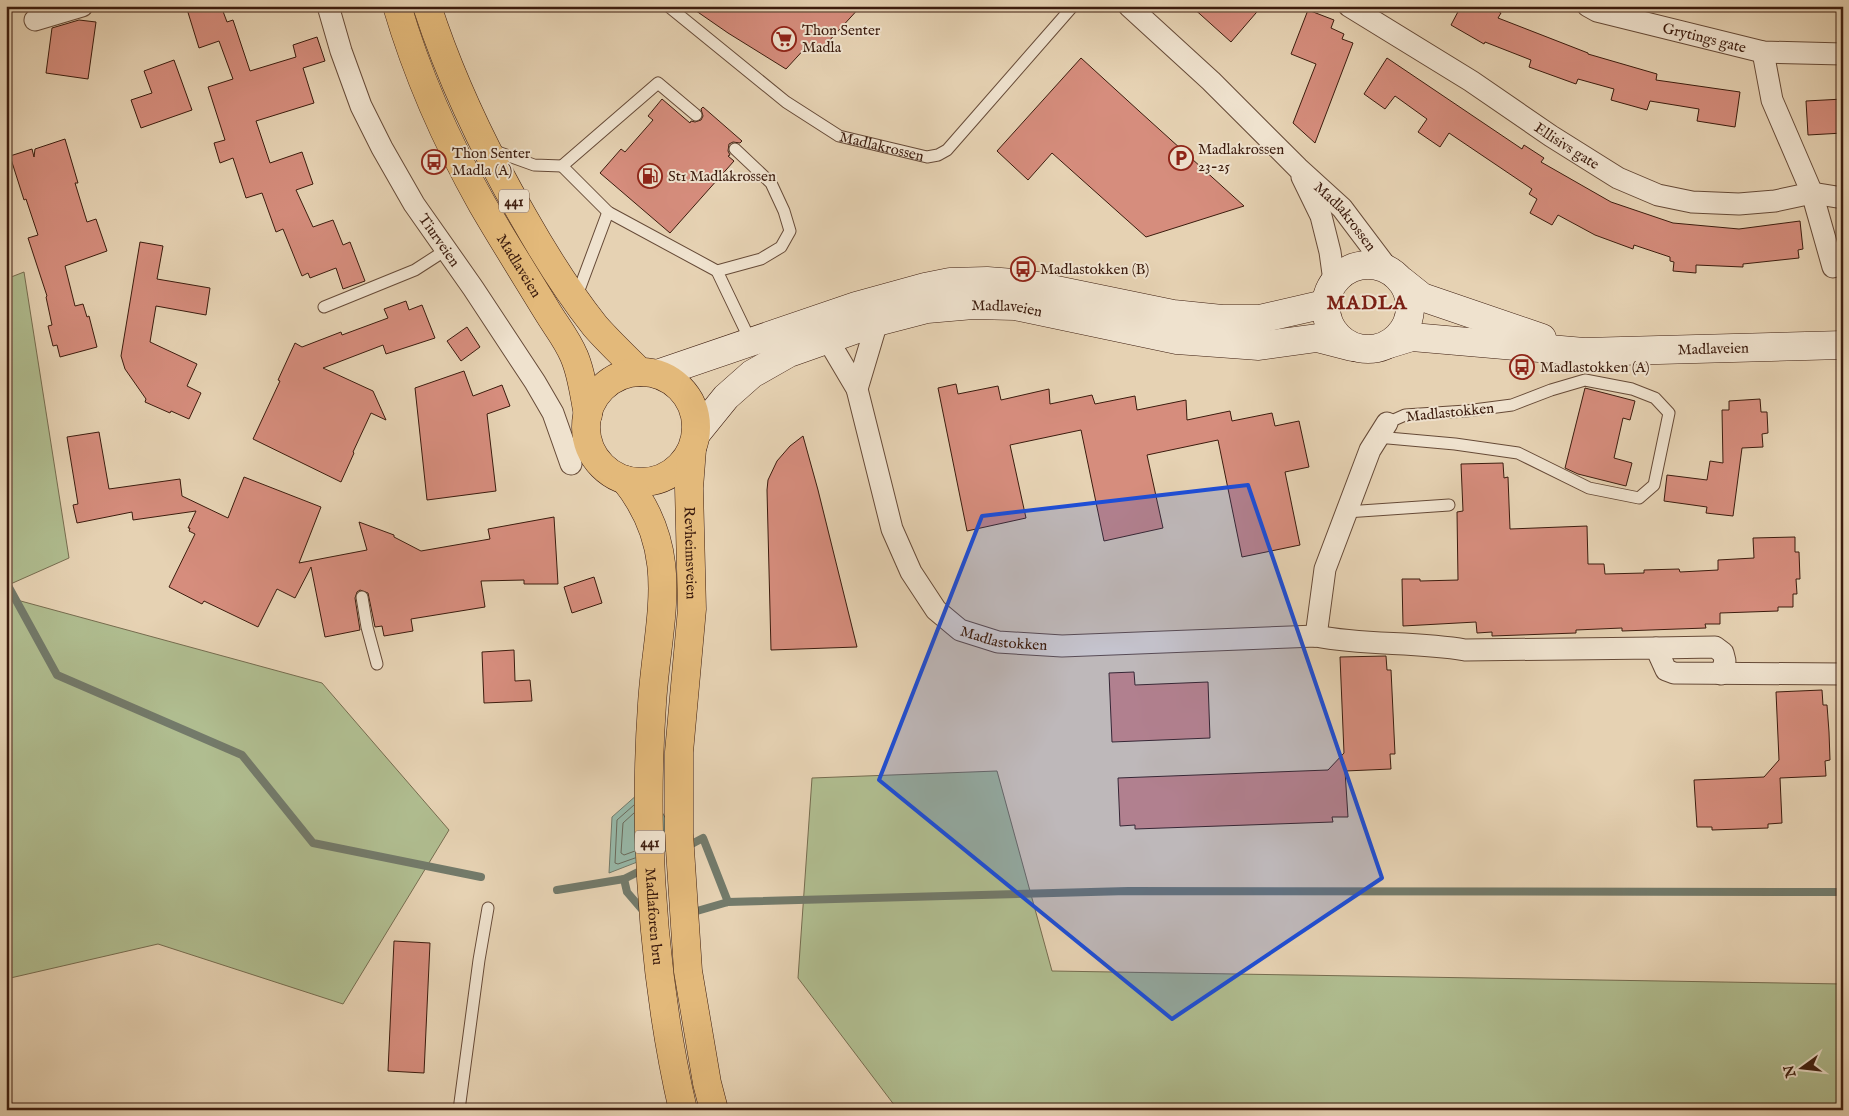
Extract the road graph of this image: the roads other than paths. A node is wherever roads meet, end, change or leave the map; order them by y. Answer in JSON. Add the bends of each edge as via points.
{"nodes":[{"id":1,"x":82,"y":6,"type":"edge"},
{"id":2,"x":328,"y":6,"type":"edge"},
{"id":3,"x":397,"y":6,"type":"edge"},
{"id":4,"x":427,"y":6,"type":"edge"},
{"id":5,"x":668,"y":6,"type":"edge"},
{"id":6,"x":1073,"y":6,"type":"edge"},
{"id":7,"x":1128,"y":6,"type":"edge"},
{"id":8,"x":1349,"y":6,"type":"edge"},
{"id":9,"x":1588,"y":6,"type":"edge"},
{"id":10,"x":35,"y":20,"type":"dead end"},
{"id":11,"x":1763,"y":52,"type":"junction"},
{"id":12,"x":1843,"y":54,"type":"edge"},
{"id":13,"x":696,"y":115,"type":"dead end"},
{"id":14,"x":486,"y":148,"type":"junction"},
{"id":15,"x":735,"y":149,"type":"dead end"},
{"id":16,"x":562,"y":166,"type":"junction"},
{"id":17,"x":1298,"y":168,"type":"junction"},
{"id":18,"x":1812,"y":193,"type":"junction"},
{"id":19,"x":1843,"y":198,"type":"edge"},
{"id":20,"x":608,"y":212,"type":"junction"},
{"id":21,"x":446,"y":250,"type":"junction"},
{"id":22,"x":1833,"y":267,"type":"dead end"},
{"id":23,"x":717,"y":271,"type":"junction"},
{"id":24,"x":1395,"y":275,"type":"junction"},
{"id":25,"x":1329,"y":292,"type":"junction"},
{"id":26,"x":575,"y":300,"type":"junction"},
{"id":27,"x":324,"y":307,"type":"dead end"},
{"id":28,"x":877,"y":322,"type":"junction"},
{"id":29,"x":828,"y":340,"type":"junction"},
{"id":30,"x":751,"y":342,"type":"junction"},
{"id":31,"x":1389,"y":344,"type":"junction"},
{"id":32,"x":1843,"y":345,"type":"edge"},
{"id":33,"x":1352,"y":347,"type":"junction"},
{"id":34,"x":1584,"y":352,"type":"junction"},
{"id":35,"x":648,"y":373,"type":"junction"},
{"id":36,"x":856,"y":389,"type":"junction"},
{"id":37,"x":588,"y":415,"type":"junction"},
{"id":38,"x":1382,"y":430,"type":"junction"},
{"id":39,"x":694,"y":441,"type":"junction"},
{"id":40,"x":571,"y":464,"type":"dead end"},
{"id":41,"x":625,"y":480,"type":"junction"},
{"id":42,"x":1449,"y":505,"type":"dead end"},
{"id":43,"x":1346,"y":512,"type":"junction"},
{"id":44,"x":362,"y":597,"type":"dead end"},
{"id":45,"x":1316,"y":636,"type":"junction"},
{"id":46,"x":1656,"y":648,"type":"junction"},
{"id":47,"x":657,"y":655,"type":"joint"},
{"id":48,"x":688,"y":658,"type":"joint"},
{"id":49,"x":377,"y":664,"type":"dead end"},
{"id":50,"x":1721,"y":674,"type":"junction"},
{"id":51,"x":1843,"y":674,"type":"edge"},
{"id":52,"x":488,"y":908,"type":"dead end"},
{"id":53,"x":459,"y":1110,"type":"edge"},
{"id":54,"x":683,"y":1110,"type":"edge"},
{"id":55,"x":714,"y":1110,"type":"edge"}],
"edges":[{"from":1,"to":10,"type":"street"},
{"from":2,"to":21,"type":"street","name":"Tiurveien","via":[[361,106],[414,204]]},
{"from":3,"to":37,"type":"main road","name":"Madlaveien","number":"441","via":[[422,79],[446,134],[482,202],[574,356]]},
{"from":4,"to":14,"type":"main road","name":"Madlaveien","number":"441"},
{"from":5,"to":6,"type":"lane","name":"Madlakrossen","via":[[786,102],[839,136],[927,157],[947,150]]},
{"from":7,"to":17,"type":"street","name":"Madlakrossen"},
{"from":8,"to":18,"type":"street","name":"Ellisivs gate","via":[[1471,81],[1618,178],[1658,195],[1692,202],[1739,204]]},
{"from":9,"to":11,"type":"street","name":"Grytings gate","via":[[1597,11]]},
{"from":11,"to":12,"type":"street","name":"Grytings gate"},
{"from":11,"to":18,"type":"street","name":"Grytings gate","via":[[1772,100]]},
{"from":13,"to":16,"type":"lane","via":[[658,83]]},
{"from":14,"to":16,"type":"lane","via":[[534,165]]},
{"from":14,"to":26,"type":"main road","name":"Madlaveien","number":"441","via":[[543,252]]},
{"from":15,"to":23,"type":"lane","via":[[771,183],[790,231],[781,247],[762,259]]},
{"from":16,"to":20,"type":"lane"},
{"from":17,"to":24,"type":"street","name":"Madlakrossen","via":[[1342,208]]},
{"from":17,"to":25,"type":"street","name":"Madlakrossen","via":[[1321,216],[1330,252]]},
{"from":18,"to":19,"type":"street"},
{"from":18,"to":22,"type":"street","name":"Grytings gate"},
{"from":20,"to":23,"type":"lane"},
{"from":20,"to":26,"type":"lane"},
{"from":21,"to":27,"type":"lane","via":[[415,270]]},
{"from":21,"to":40,"type":"street","name":"Tiurveien","via":[[535,382],[553,413]]},
{"from":23,"to":30,"type":"lane"},
{"from":24,"to":25,"type":"main road","via":[[1373,265],[1358,265],[1345,271]]},
{"from":24,"to":31,"type":"main road","via":[[1409,294],[1409,318],[1403,331]]},
{"from":24,"to":34,"type":"main road","name":"Madlaveien","via":[[1422,297]]},
{"from":25,"to":30,"type":"main road","name":"Madlaveien","via":[[1260,319],[1222,319],[1174,314],[1027,284],[987,280],[950,282],[856,306]]},
{"from":25,"to":33,"type":"main road","via":[[1333,332]]},
{"from":26,"to":35,"type":"main road","name":"Madlaveien","number":"441","via":[[595,326]]},
{"from":28,"to":29,"type":"main road","name":"Madlaveien"},
{"from":28,"to":33,"type":"main road","name":"Madlaveien","via":[[927,309],[1015,306],[1177,340],[1259,346],[1317,338]]},
{"from":28,"to":36,"type":"street"},
{"from":29,"to":36,"type":"street","name":"Madlastokken"},
{"from":29,"to":39,"type":"main road","name":"Madlaveien","via":[[789,353],[752,374],[726,397]]},
{"from":30,"to":35,"type":"main road","name":"Madlaveien"},
{"from":31,"to":33,"type":"main road","via":[[1367,350]]},
{"from":31,"to":34,"type":"main road","name":"Madlaveien","via":[[1412,337]]},
{"from":32,"to":34,"type":"main road","name":"Madlaveien"},
{"from":35,"to":37,"type":"main road","number":"441","via":[[626,374],[613,380],[601,389]]},
{"from":35,"to":39,"type":"main road","number":"441","via":[[670,381],[682,390],[696,418]]},
{"from":36,"to":45,"type":"street","name":"Madlastokken","via":[[892,529],[911,572],[936,610],[960,630],[998,642],[1062,646]]},
{"from":37,"to":41,"type":"main road","number":"441","via":[[586,431],[590,448],[610,473]]},
{"from":38,"to":38,"type":"lane","name":"Madlastokken","via":[[1518,453],[1589,488],[1640,498],[1654,485],[1669,413],[1655,398],[1632,389],[1585,380],[1512,404],[1466,411],[1405,414]]},
{"from":38,"to":43,"type":"street","via":[[1370,450]]},
{"from":39,"to":41,"type":"main road","number":"441","via":[[684,462],[672,473],[657,480]]},
{"from":39,"to":48,"type":"main road","name":"Revheimsveien","number":"441","via":[[689,496],[692,609]]},
{"from":41,"to":47,"type":"main road","name":"Revheimsveien","number":"441","via":[[638,496],[659,546],[663,582]]},
{"from":42,"to":43,"type":"lane"},
{"from":43,"to":45,"type":"street","via":[[1325,569]]},
{"from":44,"to":49,"type":"lane"},
{"from":45,"to":46,"type":"street","name":"Madlastokken","via":[[1341,642],[1443,646],[1465,650]]},
{"from":46,"to":50,"type":"street","via":[[1666,670]]},
{"from":46,"to":50,"type":"street","name":"Madlastokken","via":[[1715,647],[1724,653]]},
{"from":47,"to":54,"type":"main road","name":"Madlaforen bru","number":"441","via":[[649,788],[652,906],[660,981]]},
{"from":48,"to":55,"type":"main road","name":"Madlaforen bru","number":"441","via":[[679,752],[679,834],[688,972]]},
{"from":50,"to":51,"type":"street"},
{"from":52,"to":53,"type":"lane"}]}
